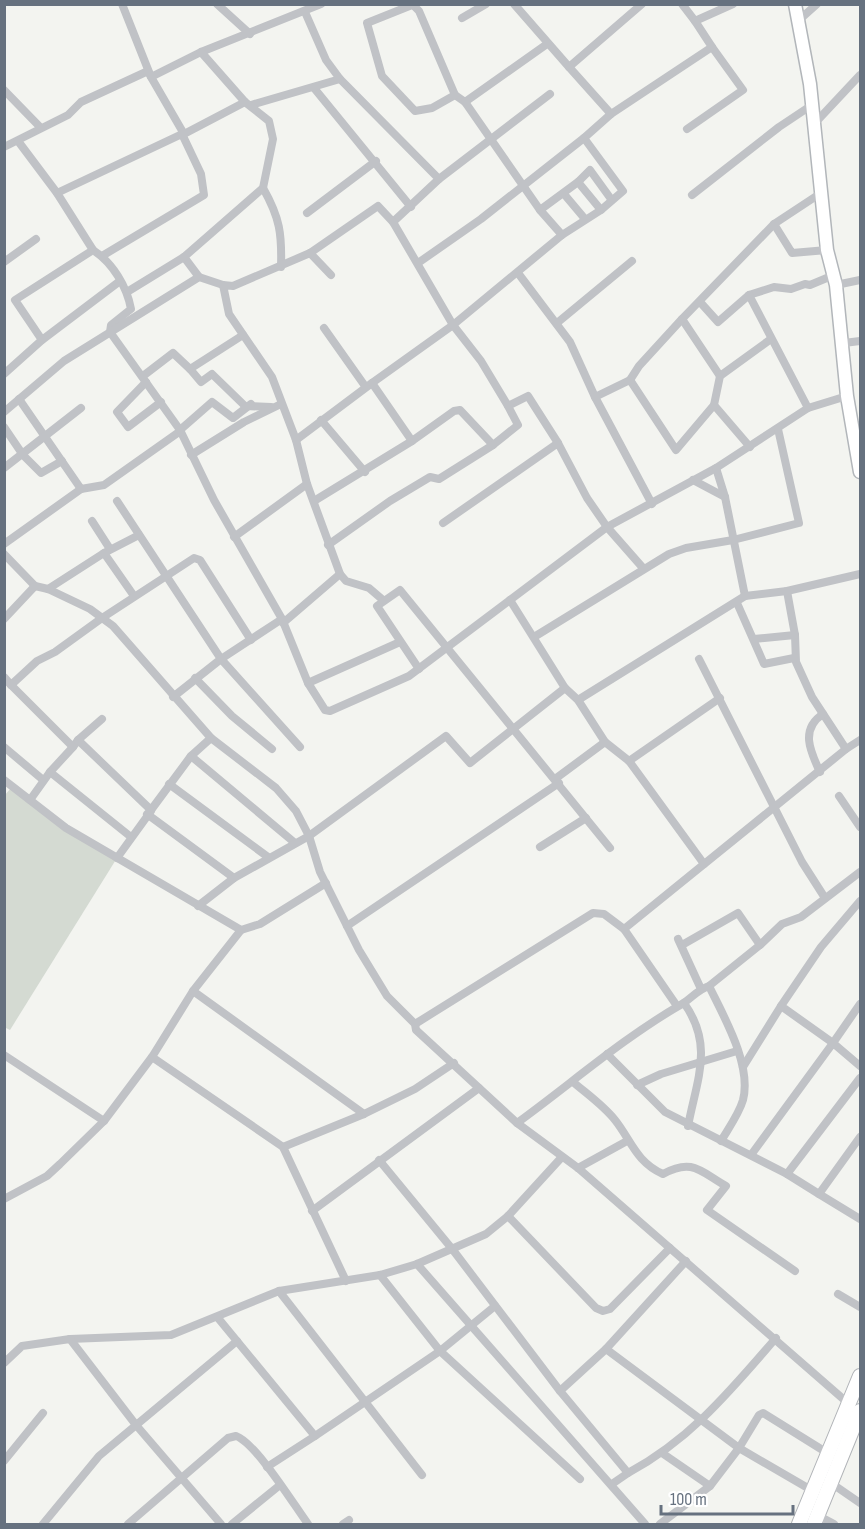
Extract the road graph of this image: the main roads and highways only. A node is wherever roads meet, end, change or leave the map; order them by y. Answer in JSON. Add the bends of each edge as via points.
{"nodes":[{"id":1,"x":861,"y":1376,"type":"edge"},
{"id":2,"x":855,"y":1408,"type":"edge"},
{"id":3,"x":816,"y":1520,"type":"edge"},
{"id":4,"x":800,"y":1524,"type":"edge"}],
"edges":[{"from":1,"to":2,"type":"main road"},
{"from":2,"to":3,"type":"main road"},
{"from":2,"to":4,"type":"main road","via":[[829,1454]]}]}
